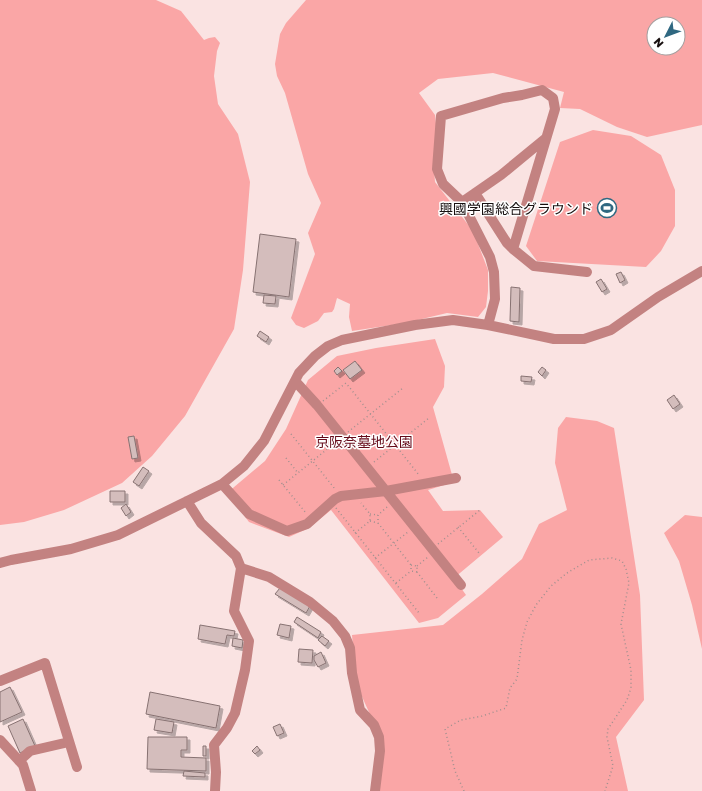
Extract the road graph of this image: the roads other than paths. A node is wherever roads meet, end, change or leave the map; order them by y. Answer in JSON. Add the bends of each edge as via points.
{"nodes":[{"id":1,"x":546,"y":138,"type":"junction"},
{"id":2,"x":475,"y":193,"type":"junction"},
{"id":3,"x":462,"y":202,"type":"junction"},
{"id":4,"x":513,"y":249,"type":"junction"},
{"id":5,"x":702,"y":271,"type":"edge"},
{"id":6,"x":586,"y":272,"type":"dead end"},
{"id":7,"x":488,"y":325,"type":"junction"},
{"id":8,"x":295,"y":381,"type":"junction"},
{"id":9,"x":456,"y":478,"type":"dead end"},
{"id":10,"x":222,"y":484,"type":"junction"},
{"id":11,"x":386,"y":491,"type":"junction"},
{"id":12,"x":187,"y":501,"type":"junction"},
{"id":13,"x":0,"y":563,"type":"edge"},
{"id":14,"x":241,"y":568,"type":"junction"},
{"id":15,"x":461,"y":585,"type":"dead end"},
{"id":16,"x":0,"y":681,"type":"edge"},
{"id":17,"x":0,"y":740,"type":"edge"},
{"id":18,"x":69,"y":742,"type":"junction"},
{"id":19,"x":19,"y":761,"type":"junction"},
{"id":20,"x":77,"y":767,"type":"dead end"},
{"id":21,"x":31,"y":791,"type":"edge"},
{"id":22,"x":215,"y":791,"type":"edge"},
{"id":23,"x":374,"y":791,"type":"edge"}],
"edges":[{"from":1,"to":2,"type":"street"},
{"from":1,"to":3,"type":"street","via":[[555,109],[553,98],[542,90],[441,116],[437,169],[443,184]]},
{"from":1,"to":4,"type":"street"},
{"from":2,"to":3,"type":"street"},
{"from":2,"to":4,"type":"street"},
{"from":3,"to":7,"type":"street","via":[[490,257],[494,272],[495,299]]},
{"from":4,"to":6,"type":"street","via":[[534,266]]},
{"from":5,"to":7,"type":"street","via":[[658,297],[611,330],[584,339],[554,339]]},
{"from":7,"to":8,"type":"street","via":[[452,320],[415,324],[342,340],[315,356]]},
{"from":8,"to":10,"type":"street","via":[[264,441],[244,466]]},
{"from":8,"to":11,"type":"street"},
{"from":9,"to":11,"type":"street"},
{"from":10,"to":11,"type":"street","via":[[249,514],[287,531],[307,524],[341,496]]},
{"from":10,"to":12,"type":"street"},
{"from":11,"to":15,"type":"street"},
{"from":12,"to":13,"type":"street","via":[[118,535],[72,549]]},
{"from":12,"to":14,"type":"street","via":[[201,523],[236,556]]},
{"from":14,"to":22,"type":"street","via":[[234,611],[249,641],[235,713],[214,744]]},
{"from":14,"to":23,"type":"street","via":[[269,577],[310,602],[333,621],[345,636],[350,648],[352,673],[360,710],[374,725],[380,737]]},
{"from":16,"to":18,"type":"street","via":[[45,662]]},
{"from":17,"to":19,"type":"street"},
{"from":18,"to":19,"type":"street","via":[[30,751]]},
{"from":18,"to":20,"type":"street"},
{"from":19,"to":21,"type":"street","via":[[23,764]]}]}
